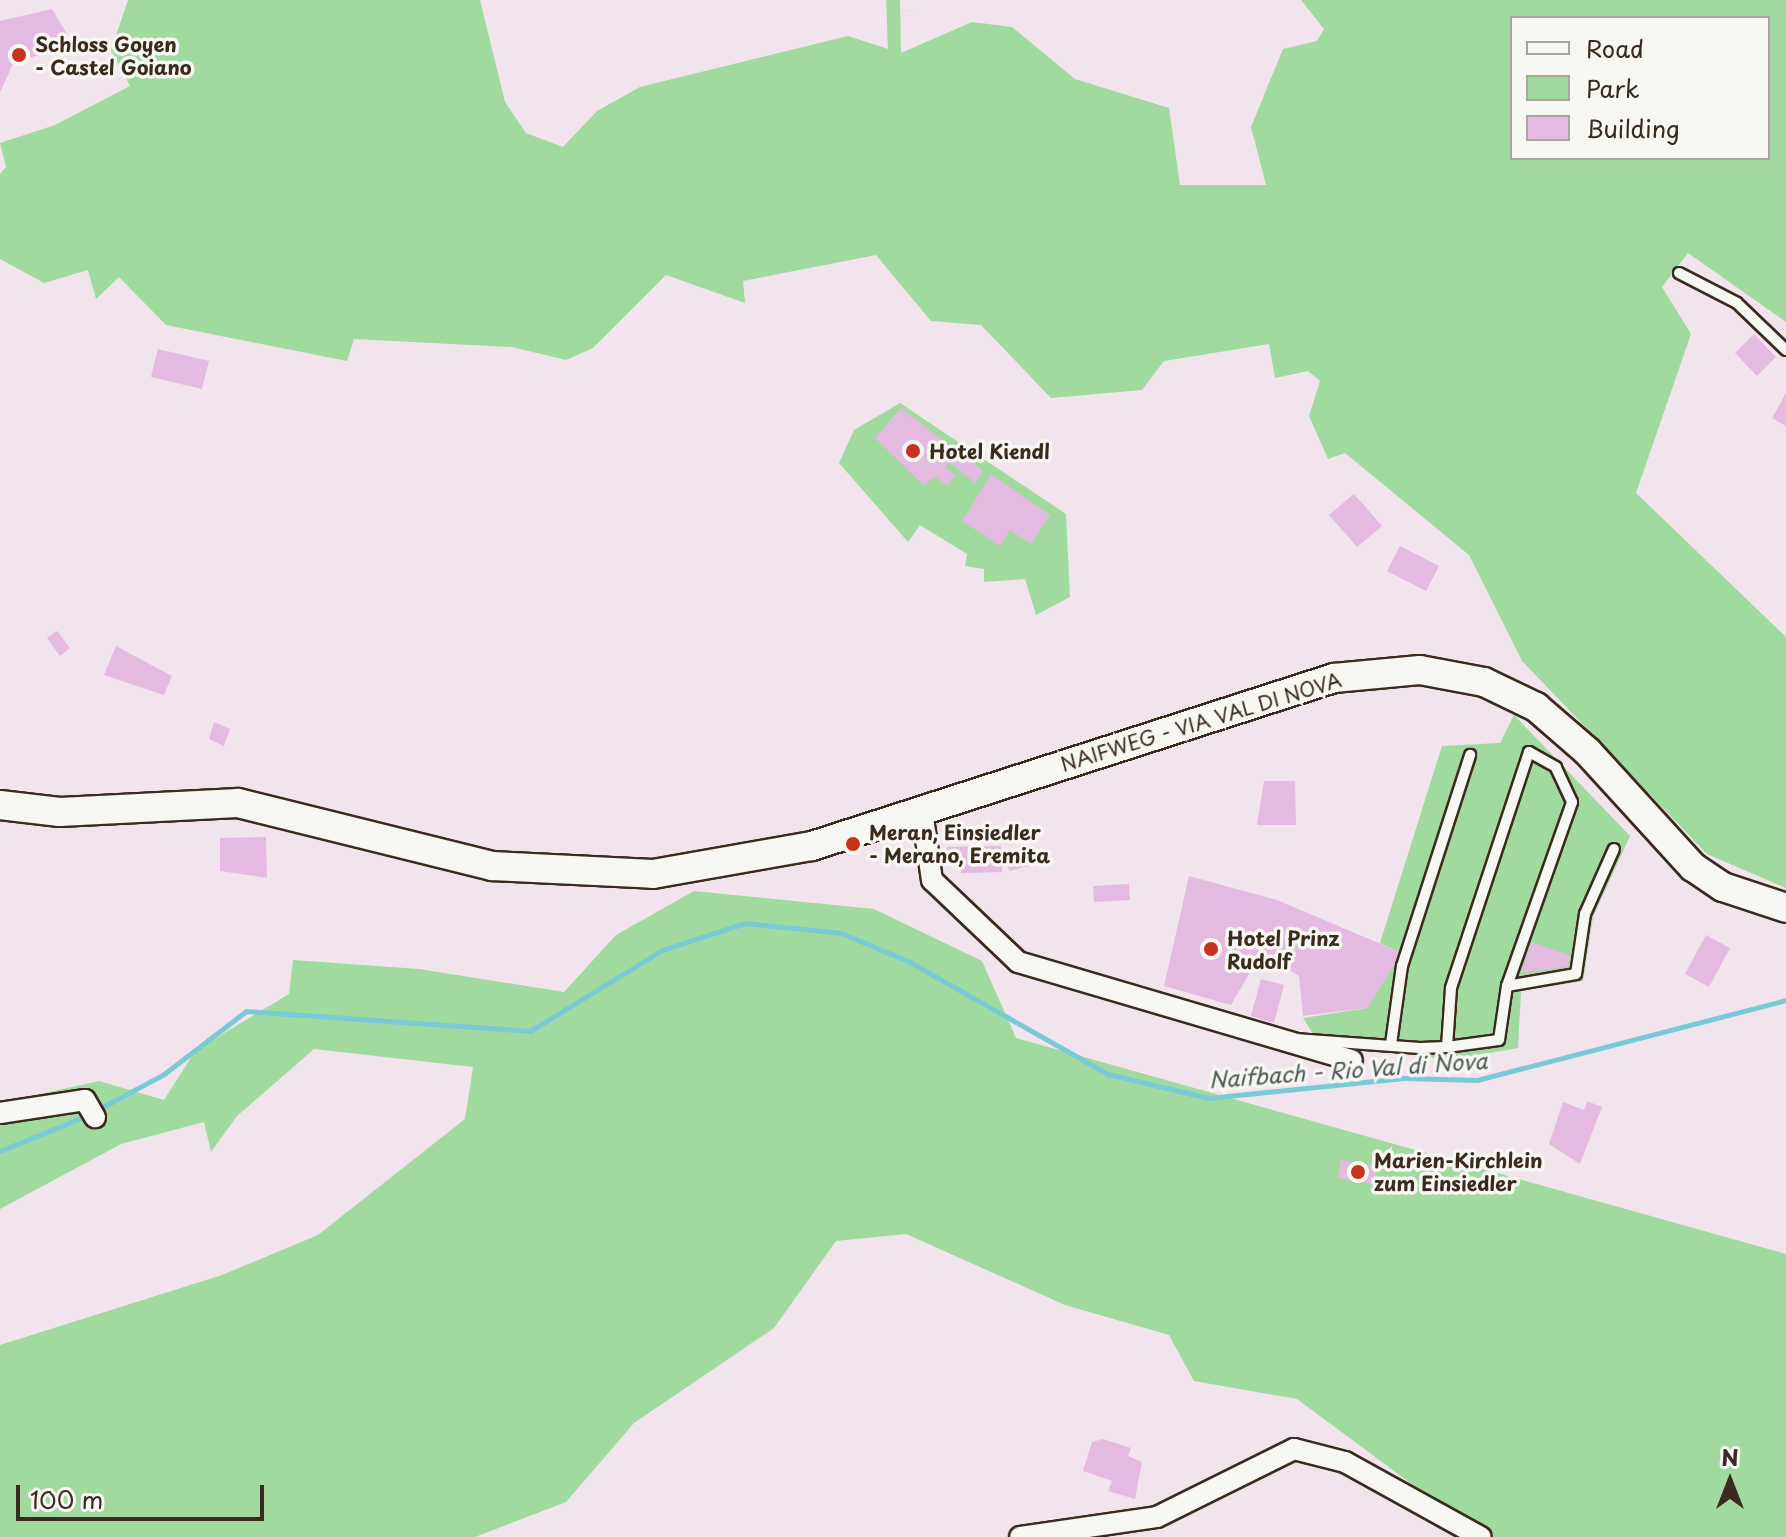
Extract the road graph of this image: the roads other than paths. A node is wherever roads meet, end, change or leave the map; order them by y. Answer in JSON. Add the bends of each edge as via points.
{"nodes":[{"id":1,"x":1679,"y":273,"type":"dead end"},
{"id":2,"x":1786,"y":350,"type":"edge"},
{"id":3,"x":1470,"y":755,"type":"dead end"},
{"id":4,"x":0,"y":805,"type":"edge"},
{"id":5,"x":922,"y":811,"type":"junction"},
{"id":6,"x":1614,"y":849,"type":"dead end"},
{"id":7,"x":1786,"y":908,"type":"edge"},
{"id":8,"x":1507,"y":986,"type":"junction"},
{"id":9,"x":1275,"y":1042,"type":"junction"},
{"id":10,"x":1391,"y":1044,"type":"junction"},
{"id":11,"x":1447,"y":1047,"type":"junction"},
{"id":12,"x":1352,"y":1060,"type":"dead end"},
{"id":13,"x":93,"y":1111,"type":"dead end"},
{"id":14,"x":0,"y":1113,"type":"edge"},
{"id":15,"x":1020,"y":1537,"type":"edge"},
{"id":16,"x":1481,"y":1537,"type":"edge"}],
"edges":[{"from":1,"to":2,"type":"lane","via":[[1737,303]]},
{"from":3,"to":10,"type":"lane","via":[[1402,966]]},
{"from":4,"to":5,"type":"main road","name":"NAIFWEG - VIA VAL DI NOVA","via":[[60,812],[238,803],[445,857],[573,875],[755,860]]},
{"from":5,"to":7,"type":"main road","name":"NAIFWEG - VIA VAL DI NOVA","via":[[1334,678],[1420,670],[1484,682],[1536,707],[1587,751],[1693,867],[1723,887]]},
{"from":5,"to":9,"type":"street","via":[[932,880],[1018,962]]},
{"from":6,"to":8,"type":"lane","via":[[1585,914],[1576,974]]},
{"from":8,"to":11,"type":"lane","via":[[1499,1040]]},
{"from":8,"to":11,"type":"lane","via":[[1572,802],[1556,767],[1529,752],[1451,988]]},
{"from":9,"to":10,"type":"lane","via":[[1319,1035]]},
{"from":9,"to":12,"type":"street"},
{"from":10,"to":11,"type":"lane"},
{"from":13,"to":14,"type":"street","via":[[78,1099]]},
{"from":15,"to":16,"type":"street","via":[[1047,1528],[1157,1517],[1294,1449],[1345,1462]]}]}
